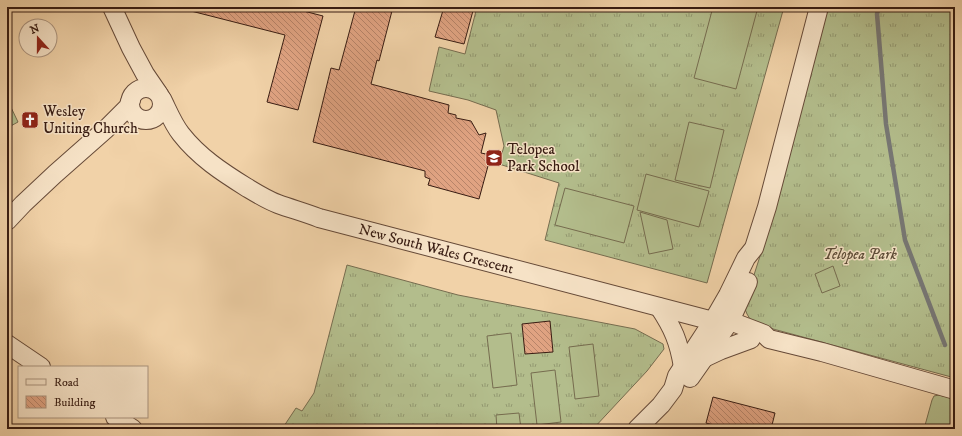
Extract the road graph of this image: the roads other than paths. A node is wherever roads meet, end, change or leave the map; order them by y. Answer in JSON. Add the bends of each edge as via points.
{"nodes":[{"id":1,"x":112,"y":7,"type":"edge"},
{"id":2,"x":819,"y":7,"type":"edge"},
{"id":3,"x":160,"y":96,"type":"junction"},
{"id":4,"x":131,"y":100,"type":"junction"},
{"id":5,"x":146,"y":120,"type":"junction"},
{"id":6,"x":180,"y":133,"type":"junction"},
{"id":7,"x":97,"y":137,"type":"junction"},
{"id":8,"x":7,"y":221,"type":"edge"},
{"id":9,"x":659,"y":307,"type":"junction"},
{"id":10,"x":722,"y":324,"type":"junction"},
{"id":11,"x":751,"y":339,"type":"junction"},
{"id":12,"x":769,"y":339,"type":"junction"},
{"id":13,"x":7,"y":344,"type":"edge"},
{"id":14,"x":704,"y":358,"type":"junction"},
{"id":15,"x":40,"y":366,"type":"edge"},
{"id":16,"x":683,"y":367,"type":"junction"},
{"id":17,"x":673,"y":389,"type":"junction"},
{"id":18,"x":955,"y":390,"type":"edge"},
{"id":19,"x":116,"y":418,"type":"edge"},
{"id":20,"x":133,"y":429,"type":"edge"},
{"id":21,"x":637,"y":429,"type":"edge"}],
"edges":[{"from":1,"to":3,"type":"street","name":"New South Wales Crescent","via":[[131,48]]},
{"from":2,"to":10,"type":"street","via":[[767,207],[754,248],[746,258],[728,295]]},
{"from":3,"to":4,"type":"street","via":[[147,88],[134,94]]},
{"from":3,"to":5,"type":"street","via":[[160,113],[155,118]]},
{"from":3,"to":6,"type":"street","name":"New South Wales Crescent"},
{"from":4,"to":5,"type":"street","via":[[133,114]]},
{"from":4,"to":7,"type":"street","via":[[128,107]]},
{"from":5,"to":6,"type":"street","name":"New South Wales Crescent","via":[[157,122]]},
{"from":5,"to":7,"type":"street","via":[[127,122]]},
{"from":6,"to":9,"type":"street","name":"New South Wales Crescent","via":[[213,165],[277,204]]},
{"from":7,"to":8,"type":"street","via":[[54,174]]},
{"from":9,"to":10,"type":"street","name":"New South Wales Crescent"},
{"from":9,"to":16,"type":"street","via":[[677,338]]},
{"from":10,"to":11,"type":"street","name":"New South Wales Crescent"},
{"from":10,"to":12,"type":"street","name":"New South Wales Crescent","via":[[764,334]]},
{"from":10,"to":14,"type":"street"},
{"from":10,"to":16,"type":"street"},
{"from":11,"to":12,"type":"street","name":"New South Wales Crescent","via":[[760,342]]},
{"from":11,"to":14,"type":"street"},
{"from":12,"to":18,"type":"street","name":"New South Wales Crescent"},
{"from":13,"to":15,"type":"street"},
{"from":14,"to":17,"type":"street","via":[[684,385]]},
{"from":16,"to":17,"type":"street"},
{"from":17,"to":21,"type":"street"},
{"from":19,"to":20,"type":"street"}]}
